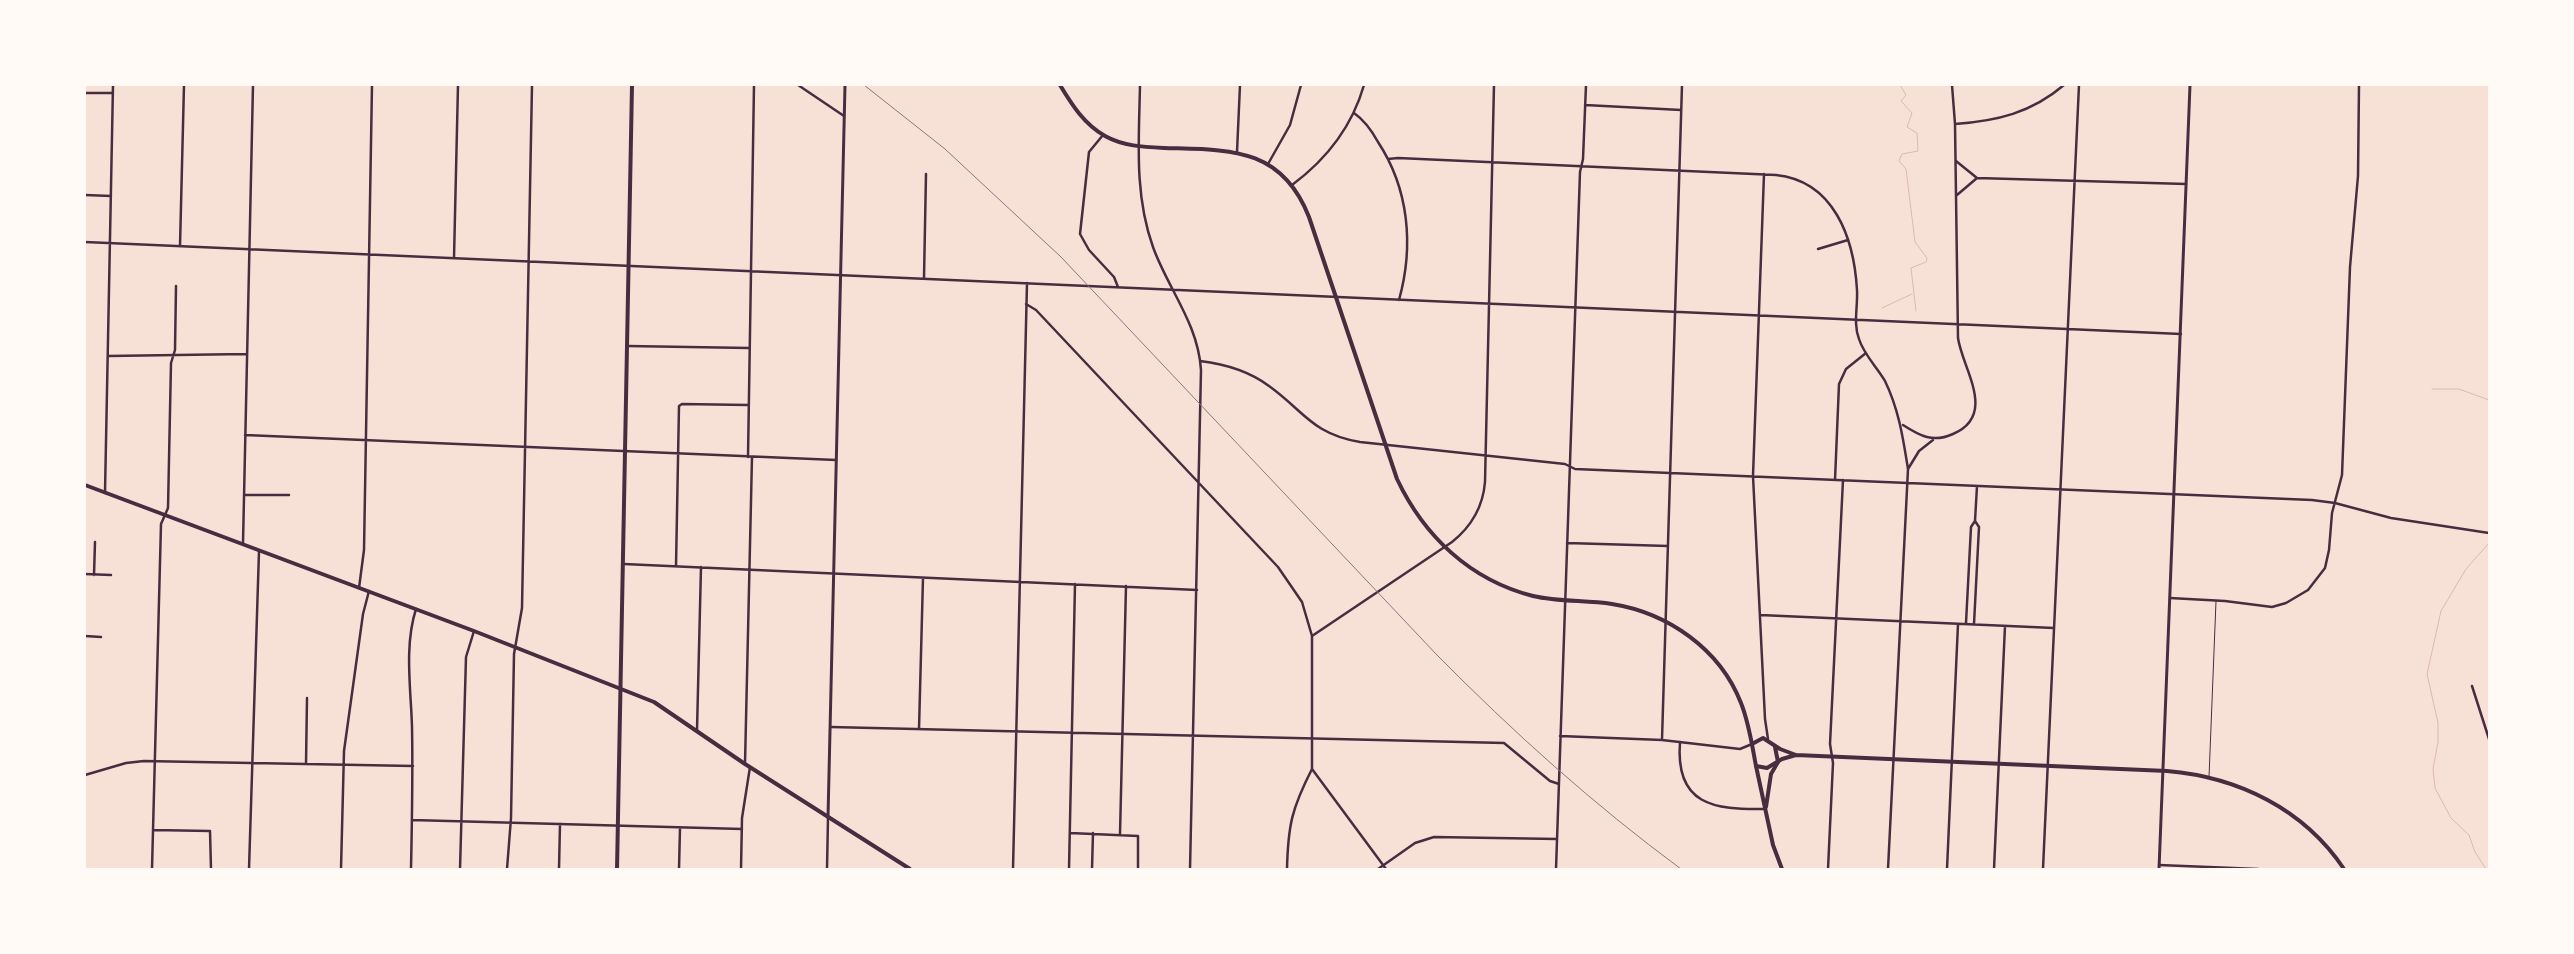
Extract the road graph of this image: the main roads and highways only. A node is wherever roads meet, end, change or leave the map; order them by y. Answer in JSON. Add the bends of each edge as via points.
{"nodes":[{"id":1,"x":632,"y":85,"type":"edge"},
{"id":2,"x":1060,"y":85,"type":"edge"},
{"id":3,"x":85,"y":485,"type":"edge"},
{"id":4,"x":622,"y":689,"type":"junction"},
{"id":5,"x":1752,"y":744,"type":"junction"},
{"id":6,"x":1774,"y":746,"type":"junction"},
{"id":7,"x":1796,"y":755,"type":"junction"},
{"id":8,"x":1778,"y":762,"type":"junction"},
{"id":9,"x":1756,"y":766,"type":"junction"},
{"id":10,"x":1765,"y":809,"type":"junction"},
{"id":11,"x":617,"y":869,"type":"edge"},
{"id":12,"x":910,"y":869,"type":"edge"},
{"id":13,"x":1782,"y":869,"type":"edge"},
{"id":14,"x":2344,"y":869,"type":"edge"}],
"edges":[{"from":1,"to":4,"type":"main road"},
{"from":2,"to":5,"type":"main road","via":[[1082,117],[1104,135],[1124,144],[1238,152],[1268,164],[1292,185],[1305,207],[1397,479],[1425,526],[1444,547],[1473,570],[1498,584],[1532,596],[1624,607],[1665,622],[1697,642],[1722,668],[1742,705]]},
{"from":3,"to":4,"type":"main road"},
{"from":4,"to":11,"type":"main road"},
{"from":4,"to":12,"type":"main road","via":[[660,705],[745,764]]},
{"from":5,"to":6,"type":"main road","via":[[1761,738],[1768,739]]},
{"from":5,"to":9,"type":"main road"},
{"from":6,"to":7,"type":"main road"},
{"from":6,"to":8,"type":"main road"},
{"from":7,"to":8,"type":"main road"},
{"from":7,"to":14,"type":"main road","via":[[2163,771],[2209,777],[2244,788],[2280,806],[2315,835]]},
{"from":8,"to":9,"type":"main road","via":[[1768,768]]},
{"from":8,"to":10,"type":"main road","via":[[1771,774]]},
{"from":9,"to":10,"type":"main road"},
{"from":10,"to":13,"type":"main road"}]}
